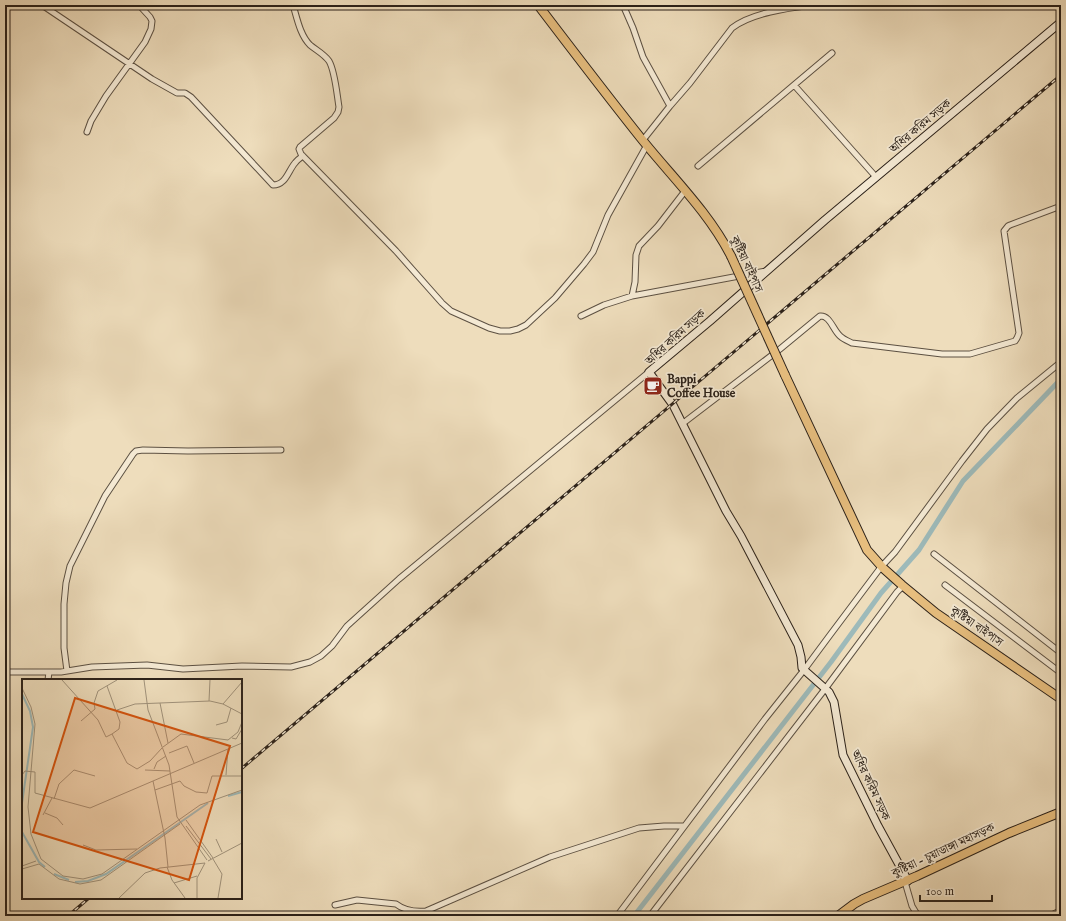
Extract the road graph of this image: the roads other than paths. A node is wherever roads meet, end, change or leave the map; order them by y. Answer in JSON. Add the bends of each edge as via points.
{"nodes":[{"id":1,"x":42,"y":5,"type":"edge"},
{"id":2,"x":139,"y":5,"type":"edge"},
{"id":3,"x":292,"y":5,"type":"edge"},
{"id":4,"x":538,"y":5,"type":"edge"},
{"id":5,"x":623,"y":5,"type":"edge"},
{"id":6,"x":812,"y":5,"type":"edge"},
{"id":7,"x":1061,"y":23,"type":"edge"},
{"id":8,"x":832,"y":53,"type":"dead end"},
{"id":9,"x":129,"y":64,"type":"junction"},
{"id":10,"x":794,"y":85,"type":"junction"},
{"id":11,"x":670,"y":106,"type":"junction"},
{"id":12,"x":88,"y":132,"type":"dead end"},
{"id":13,"x":645,"y":143,"type":"junction"},
{"id":14,"x":303,"y":156,"type":"junction"},
{"id":15,"x":698,"y":166,"type":"dead end"},
{"id":16,"x":876,"y":177,"type":"junction"},
{"id":17,"x":685,"y":191,"type":"junction"},
{"id":18,"x":1061,"y":206,"type":"edge"},
{"id":19,"x":767,"y":270,"type":"junction"},
{"id":20,"x":632,"y":296,"type":"junction"},
{"id":21,"x":581,"y":316,"type":"dead end"},
{"id":22,"x":1061,"y":362,"type":"edge"},
{"id":23,"x":649,"y":372,"type":"junction"},
{"id":24,"x":682,"y":424,"type":"junction"},
{"id":25,"x":280,"y":450,"type":"dead end"},
{"id":26,"x":934,"y":554,"type":"dead end"},
{"id":27,"x":882,"y":567,"type":"junction"},
{"id":28,"x":946,"y":585,"type":"dead end"},
{"id":29,"x":903,"y":586,"type":"junction"},
{"id":30,"x":1061,"y":653,"type":"edge"},
{"id":31,"x":67,"y":671,"type":"junction"},
{"id":32,"x":805,"y":671,"type":"junction"},
{"id":33,"x":5,"y":672,"type":"edge"},
{"id":34,"x":49,"y":672,"type":"junction"},
{"id":35,"x":1061,"y":673,"type":"edge"},
{"id":36,"x":48,"y":679,"type":"edge"},
{"id":37,"x":825,"y":688,"type":"junction"},
{"id":38,"x":1061,"y":699,"type":"edge"},
{"id":39,"x":1061,"y":812,"type":"edge"},
{"id":40,"x":684,"y":826,"type":"junction"},
{"id":41,"x":906,"y":881,"type":"junction"},
{"id":42,"x":335,"y":905,"type":"dead end"},
{"id":43,"x":1061,"y":910,"type":"edge"},
{"id":44,"x":617,"y":916,"type":"edge"},
{"id":45,"x":650,"y":916,"type":"edge"},
{"id":46,"x":838,"y":916,"type":"edge"},
{"id":47,"x":918,"y":916,"type":"edge"},
{"id":48,"x":1050,"y":916,"type":"edge"}],
"edges":[{"from":1,"to":9,"type":"street"},
{"from":2,"to":9,"type":"street","via":[[150,18],[151,29]]},
{"from":3,"to":14,"type":"street","via":[[306,40],[332,67],[339,107],[334,118],[298,149]]},
{"from":4,"to":13,"type":"main road","name":"কুষ্টিয়া বাইপাস"},
{"from":5,"to":11,"type":"street","via":[[643,57]]},
{"from":6,"to":11,"type":"street","via":[[780,9],[738,24],[727,34]]},
{"from":7,"to":16,"type":"main road","name":"অধির করিম সড়ক"},
{"from":8,"to":10,"type":"street"},
{"from":9,"to":12,"type":"street","via":[[106,96],[91,121]]},
{"from":9,"to":14,"type":"street","via":[[177,93],[185,93],[191,97],[273,185],[279,184],[288,176]]},
{"from":10,"to":15,"type":"street"},
{"from":10,"to":16,"type":"street"},
{"from":11,"to":13,"type":"street"},
{"from":13,"to":14,"type":"street","via":[[608,215],[593,252],[555,298],[526,325],[510,331],[489,328],[442,304],[396,251]]},
{"from":13,"to":17,"type":"main road","name":"কুষ্টিয়া বাইপাস"},
{"from":16,"to":19,"type":"main road","name":"অধির করিম সড়ক"},
{"from":17,"to":20,"type":"street","via":[[639,246]]},
{"from":17,"to":27,"type":"main road","name":"কুষ্টিয়া বাইপাস","bridge":true,"via":[[710,221],[731,256],[867,550]]},
{"from":18,"to":24,"type":"street","via":[[1010,225],[1004,231],[1019,333],[1015,341],[970,354],[942,354],[852,343],[840,336],[826,318],[820,316]]},
{"from":19,"to":20,"type":"street"},
{"from":19,"to":23,"type":"main road","name":"অধির করিম সড়ক"},
{"from":20,"to":21,"type":"street"},
{"from":22,"to":27,"type":"street","via":[[1017,398],[987,429]]},
{"from":23,"to":24,"type":"main road","name":"অধির করিম সড়ক","via":[[673,405]]},
{"from":23,"to":31,"type":"street","via":[[399,579],[347,626],[332,646],[310,662],[291,667],[183,669],[147,665],[92,667]]},
{"from":24,"to":32,"type":"main road","name":"অধির করিম সড়ক","via":[[798,645],[802,668]]},
{"from":25,"to":31,"type":"street","via":[[143,450],[133,454],[105,496],[70,566],[64,604]]},
{"from":26,"to":30,"type":"street"},
{"from":27,"to":29,"type":"main road","name":"কুষ্টিয়া বাইপাস"},
{"from":27,"to":32,"type":"street"},
{"from":28,"to":35,"type":"street"},
{"from":29,"to":37,"type":"street"},
{"from":29,"to":38,"type":"main road","name":"কুষ্টিয়া বাইপাস","via":[[936,613]]},
{"from":31,"to":34,"type":"street"},
{"from":32,"to":37,"type":"main road","name":"অধির করিম সড়ক"},
{"from":32,"to":40,"type":"street","via":[[768,715]]},
{"from":33,"to":34,"type":"street"},
{"from":34,"to":36,"type":"street"},
{"from":37,"to":41,"type":"main road","name":"অধির করিম সড়ক","via":[[834,702],[843,755]]},
{"from":37,"to":45,"type":"street"},
{"from":39,"to":41,"type":"main road","name":"কুষ্টিয়া - চুয়াডাঙ্গা মহাসড়ক"},
{"from":40,"to":42,"type":"street","via":[[639,828],[557,855],[426,911],[416,912],[396,904],[357,900]]},
{"from":40,"to":44,"type":"street"},
{"from":41,"to":46,"type":"main road","name":"কুষ্টিয়া - চুয়াডাঙ্গা মহাসড়ক","via":[[863,899]]},
{"from":41,"to":47,"type":"street","via":[[912,906]]},
{"from":43,"to":48,"type":"street"}]}
